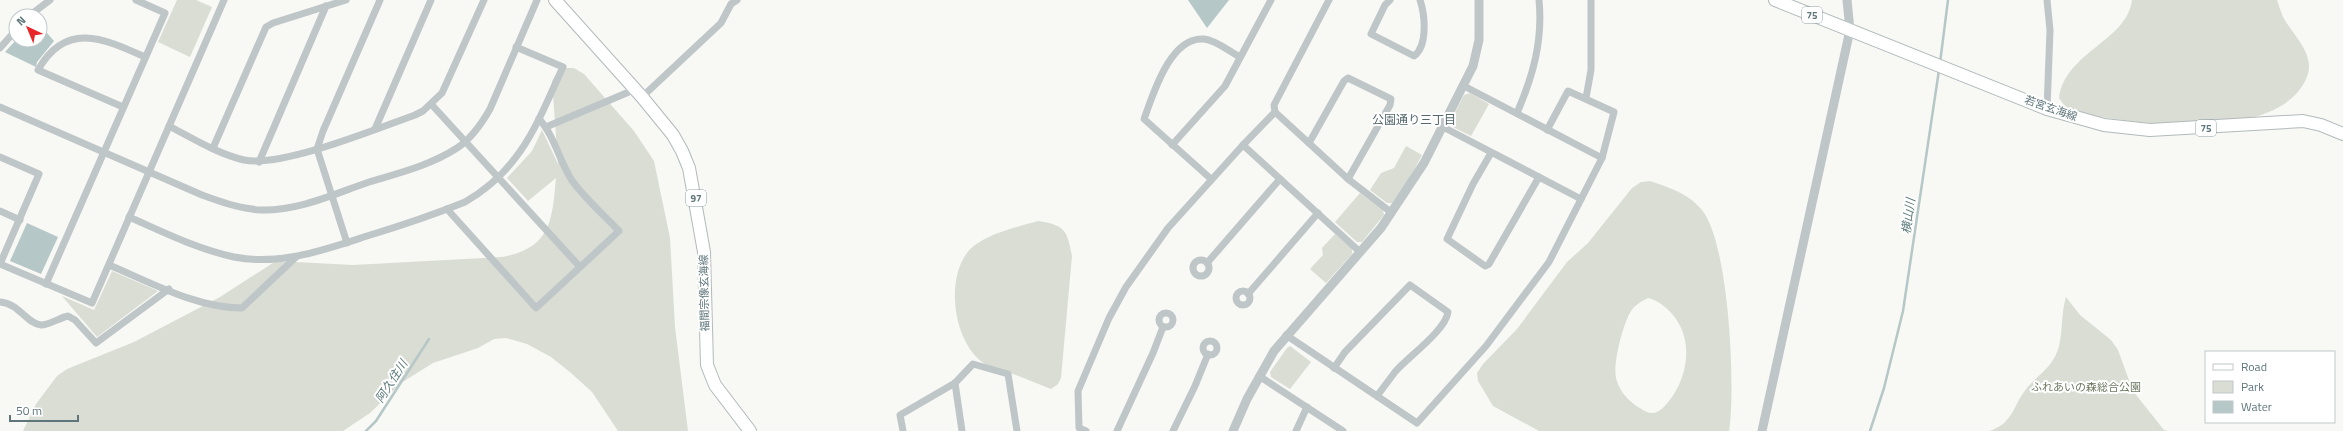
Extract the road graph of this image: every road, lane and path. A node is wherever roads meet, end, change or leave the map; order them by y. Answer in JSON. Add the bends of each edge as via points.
{"nodes":[{"id":1,"x":50,"y":0,"type":"edge"},
{"id":2,"x":136,"y":0,"type":"edge"},
{"id":3,"x":224,"y":0,"type":"edge"},
{"id":4,"x":346,"y":0,"type":"edge"},
{"id":5,"x":380,"y":0,"type":"edge"},
{"id":6,"x":431,"y":0,"type":"edge"},
{"id":7,"x":484,"y":0,"type":"edge"},
{"id":8,"x":537,"y":0,"type":"edge"},
{"id":9,"x":555,"y":0,"type":"edge"},
{"id":10,"x":738,"y":0,"type":"edge"},
{"id":11,"x":1271,"y":0,"type":"edge"},
{"id":12,"x":1329,"y":0,"type":"edge"},
{"id":13,"x":1390,"y":0,"type":"edge"},
{"id":14,"x":1420,"y":0,"type":"edge"},
{"id":15,"x":1479,"y":0,"type":"edge"},
{"id":16,"x":1539,"y":0,"type":"edge"},
{"id":17,"x":1591,"y":0,"type":"edge"},
{"id":18,"x":1774,"y":0,"type":"edge"},
{"id":19,"x":1847,"y":0,"type":"edge"},
{"id":20,"x":2047,"y":0,"type":"edge"},
{"id":21,"x":326,"y":6,"type":"junction"},
{"id":22,"x":40,"y":8,"type":"edge"},
{"id":23,"x":1850,"y":30,"type":"junction"},
{"id":24,"x":8,"y":39,"type":"edge"},
{"id":25,"x":516,"y":47,"type":"junction"},
{"id":26,"x":0,"y":48,"type":"edge"},
{"id":27,"x":145,"y":57,"type":"junction"},
{"id":28,"x":1240,"y":57,"type":"junction"},
{"id":29,"x":1464,"y":86,"type":"junction"},
{"id":30,"x":639,"y":93,"type":"junction"},
{"id":31,"x":1586,"y":98,"type":"junction"},
{"id":32,"x":432,"y":104,"type":"junction"},
{"id":33,"x":0,"y":107,"type":"edge"},
{"id":34,"x":123,"y":107,"type":"junction"},
{"id":35,"x":2047,"y":109,"type":"junction"},
{"id":36,"x":1275,"y":112,"type":"junction"},
{"id":37,"x":1517,"y":114,"type":"junction"},
{"id":38,"x":539,"y":119,"type":"junction"},
{"id":39,"x":169,"y":126,"type":"junction"},
{"id":40,"x":546,"y":127,"type":"junction"},
{"id":41,"x":1442,"y":127,"type":"junction"},
{"id":42,"x":375,"y":129,"type":"junction"},
{"id":43,"x":1548,"y":130,"type":"junction"},
{"id":44,"x":2343,"y":134,"type":"edge"},
{"id":45,"x":465,"y":142,"type":"junction"},
{"id":46,"x":1309,"y":144,"type":"junction"},
{"id":47,"x":1172,"y":145,"type":"junction"},
{"id":48,"x":1243,"y":145,"type":"junction"},
{"id":49,"x":213,"y":148,"type":"junction"},
{"id":50,"x":317,"y":149,"type":"junction"},
{"id":51,"x":104,"y":152,"type":"junction"},
{"id":52,"x":1491,"y":153,"type":"junction"},
{"id":53,"x":0,"y":157,"type":"edge"},
{"id":54,"x":1602,"y":158,"type":"junction"},
{"id":55,"x":259,"y":162,"type":"junction"},
{"id":56,"x":149,"y":172,"type":"junction"},
{"id":57,"x":498,"y":177,"type":"junction"},
{"id":58,"x":1539,"y":177,"type":"junction"},
{"id":59,"x":1211,"y":179,"type":"junction"},
{"id":60,"x":1280,"y":179,"type":"junction"},
{"id":61,"x":1348,"y":179,"type":"junction"},
{"id":62,"x":331,"y":195,"type":"junction"},
{"id":63,"x":1581,"y":199,"type":"junction"},
{"id":64,"x":447,"y":209,"type":"junction"},
{"id":65,"x":0,"y":211,"type":"edge"},
{"id":66,"x":1318,"y":213,"type":"junction"},
{"id":67,"x":1392,"y":213,"type":"junction"},
{"id":68,"x":129,"y":217,"type":"junction"},
{"id":69,"x":20,"y":220,"type":"junction"},
{"id":70,"x":348,"y":243,"type":"junction"},
{"id":71,"x":1360,"y":252,"type":"junction"},
{"id":72,"x":295,"y":258,"type":"junction"},
{"id":73,"x":1207,"y":263,"type":"dead end"},
{"id":74,"x":109,"y":265,"type":"junction"},
{"id":75,"x":580,"y":267,"type":"junction"},
{"id":76,"x":46,"y":284,"type":"junction"},
{"id":77,"x":169,"y":289,"type":"junction"},
{"id":78,"x":1248,"y":294,"type":"dead end"},
{"id":79,"x":0,"y":302,"type":"edge"},
{"id":80,"x":1163,"y":327,"type":"dead end"},
{"id":81,"x":1286,"y":335,"type":"junction"},
{"id":82,"x":1208,"y":354,"type":"dead end"},
{"id":83,"x":1334,"y":368,"type":"junction"},
{"id":84,"x":1259,"y":376,"type":"junction"},
{"id":85,"x":954,"y":383,"type":"junction"},
{"id":86,"x":1377,"y":396,"type":"junction"},
{"id":87,"x":1307,"y":407,"type":"junction"},
{"id":88,"x":744,"y":428,"type":"edge"},
{"id":89,"x":1082,"y":430,"type":"edge"},
{"id":90,"x":903,"y":431,"type":"edge"},
{"id":91,"x":962,"y":431,"type":"edge"},
{"id":92,"x":1017,"y":431,"type":"edge"},
{"id":93,"x":1117,"y":431,"type":"edge"},
{"id":94,"x":1173,"y":431,"type":"edge"},
{"id":95,"x":1233,"y":431,"type":"edge"},
{"id":96,"x":1296,"y":431,"type":"edge"},
{"id":97,"x":1342,"y":431,"type":"edge"},
{"id":98,"x":1762,"y":431,"type":"edge"}],
"edges":[{"from":1,"to":22,"type":"street"},
{"from":2,"to":27,"type":"street","via":[[165,13]]},
{"from":3,"to":39,"type":"street"},
{"from":4,"to":21,"type":"street"},
{"from":5,"to":50,"type":"street","via":[[322,131]]},
{"from":6,"to":42,"type":"street"},
{"from":7,"to":32,"type":"street","via":[[442,93]]},
{"from":8,"to":25,"type":"street"},
{"from":9,"to":30,"type":"main road","name":"福間宗像玄海線","number":"97"},
{"from":10,"to":30,"type":"street","via":[[730,4],[721,23]]},
{"from":11,"to":28,"type":"street"},
{"from":12,"to":36,"type":"street","via":[[1274,105]]},
{"from":13,"to":14,"type":"street","via":[[1385,5],[1372,34],[1414,56],[1418,53],[1423,36],[1424,11]]},
{"from":15,"to":29,"type":"street","via":[[1479,40],[1473,66]]},
{"from":16,"to":37,"type":"street","via":[[1540,35],[1537,58],[1530,84]]},
{"from":17,"to":31,"type":"street","via":[[1591,70]]},
{"from":18,"to":23,"type":"main road","name":"若宮玄海線","number":"75"},
{"from":19,"to":23,"type":"street"},
{"from":20,"to":35,"type":"street","via":[[2050,30]]},
{"from":21,"to":49,"type":"street","via":[[266,27]]},
{"from":21,"to":55,"type":"street"},
{"from":23,"to":35,"type":"main road","name":"若宮玄海線","number":"75"},
{"from":23,"to":98,"type":"street"},
{"from":24,"to":26,"type":"street"},
{"from":25,"to":38,"type":"street","via":[[563,67]]},
{"from":25,"to":45,"type":"street","via":[[486,115]]},
{"from":27,"to":34,"type":"street"},
{"from":27,"to":34,"type":"street","via":[[107,40],[84,37],[64,42],[44,60],[38,70]]},
{"from":28,"to":47,"type":"street","via":[[1226,86]]},
{"from":28,"to":47,"type":"street","via":[[1204,39],[1193,41],[1171,58],[1164,68],[1144,119]]},
{"from":29,"to":37,"type":"street"},
{"from":29,"to":41,"type":"street"},
{"from":30,"to":40,"type":"street"},
{"from":30,"to":88,"type":"main road","name":"福間宗像玄海線","number":"97","via":[[673,135],[689,168],[704,252],[707,364],[715,385]]},
{"from":31,"to":43,"type":"street","via":[[1568,91]]},
{"from":31,"to":54,"type":"street","via":[[1614,112]]},
{"from":32,"to":42,"type":"street","via":[[423,112]]},
{"from":32,"to":45,"type":"street"},
{"from":33,"to":51,"type":"street"},
{"from":34,"to":51,"type":"street"},
{"from":35,"to":44,"type":"main road","name":"若宮玄海線","number":"75","via":[[2104,124],[2150,130],[2288,121],[2321,125]]},
{"from":36,"to":46,"type":"street"},
{"from":36,"to":48,"type":"street"},
{"from":37,"to":43,"type":"street"},
{"from":38,"to":40,"type":"street"},
{"from":38,"to":57,"type":"street","via":[[521,152]]},
{"from":39,"to":49,"type":"street"},
{"from":39,"to":56,"type":"street"},
{"from":40,"to":75,"type":"street","via":[[562,164],[581,192],[619,231]]},
{"from":41,"to":52,"type":"street"},
{"from":41,"to":67,"type":"street","via":[[1424,163]]},
{"from":42,"to":50,"type":"street"},
{"from":43,"to":54,"type":"street"},
{"from":45,"to":57,"type":"street"},
{"from":45,"to":62,"type":"street","via":[[424,164]]},
{"from":46,"to":61,"type":"street"},
{"from":46,"to":61,"type":"street","via":[[1348,78],[1391,99]]},
{"from":47,"to":59,"type":"street"},
{"from":48,"to":59,"type":"street"},
{"from":48,"to":60,"type":"street"},
{"from":49,"to":55,"type":"street","via":[[244,160]]},
{"from":50,"to":55,"type":"street"},
{"from":50,"to":62,"type":"street"},
{"from":51,"to":56,"type":"street"},
{"from":51,"to":76,"type":"street"},
{"from":52,"to":58,"type":"street"},
{"from":52,"to":58,"type":"street","via":[[1446,239],[1485,266],[1489,264],[1506,236]]},
{"from":53,"to":69,"type":"street","via":[[39,174]]},
{"from":54,"to":63,"type":"street"},
{"from":56,"to":62,"type":"street","via":[[202,196],[260,210],[298,207]]},
{"from":56,"to":68,"type":"street"},
{"from":57,"to":64,"type":"street","via":[[482,192]]},
{"from":57,"to":75,"type":"street"},
{"from":58,"to":63,"type":"street"},
{"from":59,"to":89,"type":"street","via":[[1168,228],[1140,266],[1109,318],[1078,391]]},
{"from":60,"to":66,"type":"street"},
{"from":60,"to":73,"type":"street"},
{"from":61,"to":67,"type":"street"},
{"from":62,"to":70,"type":"street"},
{"from":63,"to":86,"type":"street","via":[[1548,262],[1508,319],[1417,423]]},
{"from":64,"to":70,"type":"street"},
{"from":64,"to":75,"type":"street","via":[[536,308]]},
{"from":65,"to":69,"type":"street"},
{"from":66,"to":71,"type":"street"},
{"from":66,"to":78,"type":"street"},
{"from":67,"to":71,"type":"street"},
{"from":68,"to":72,"type":"street","via":[[204,248],[235,257]]},
{"from":68,"to":74,"type":"street"},
{"from":69,"to":76,"type":"street","via":[[0,264]]},
{"from":70,"to":72,"type":"street"},
{"from":71,"to":81,"type":"street"},
{"from":72,"to":77,"type":"street","via":[[242,308],[227,308],[195,300]]},
{"from":74,"to":76,"type":"street","via":[[92,303]]},
{"from":74,"to":77,"type":"street"},
{"from":77,"to":79,"type":"street","via":[[96,343],[68,316],[43,325],[36,324],[15,306]]},
{"from":80,"to":93,"type":"street"},
{"from":81,"to":83,"type":"street"},
{"from":81,"to":84,"type":"street"},
{"from":82,"to":94,"type":"street"},
{"from":83,"to":86,"type":"street"},
{"from":83,"to":86,"type":"street","via":[[1345,352],[1385,313],[1404,289],[1410,286],[1448,312],[1448,317],[1395,372]]},
{"from":84,"to":87,"type":"street"},
{"from":84,"to":95,"type":"street"},
{"from":85,"to":90,"type":"street","via":[[900,415]]},
{"from":85,"to":91,"type":"street"},
{"from":85,"to":92,"type":"street","via":[[973,364],[1008,374]]},
{"from":87,"to":96,"type":"street"},
{"from":87,"to":97,"type":"street"}]}
